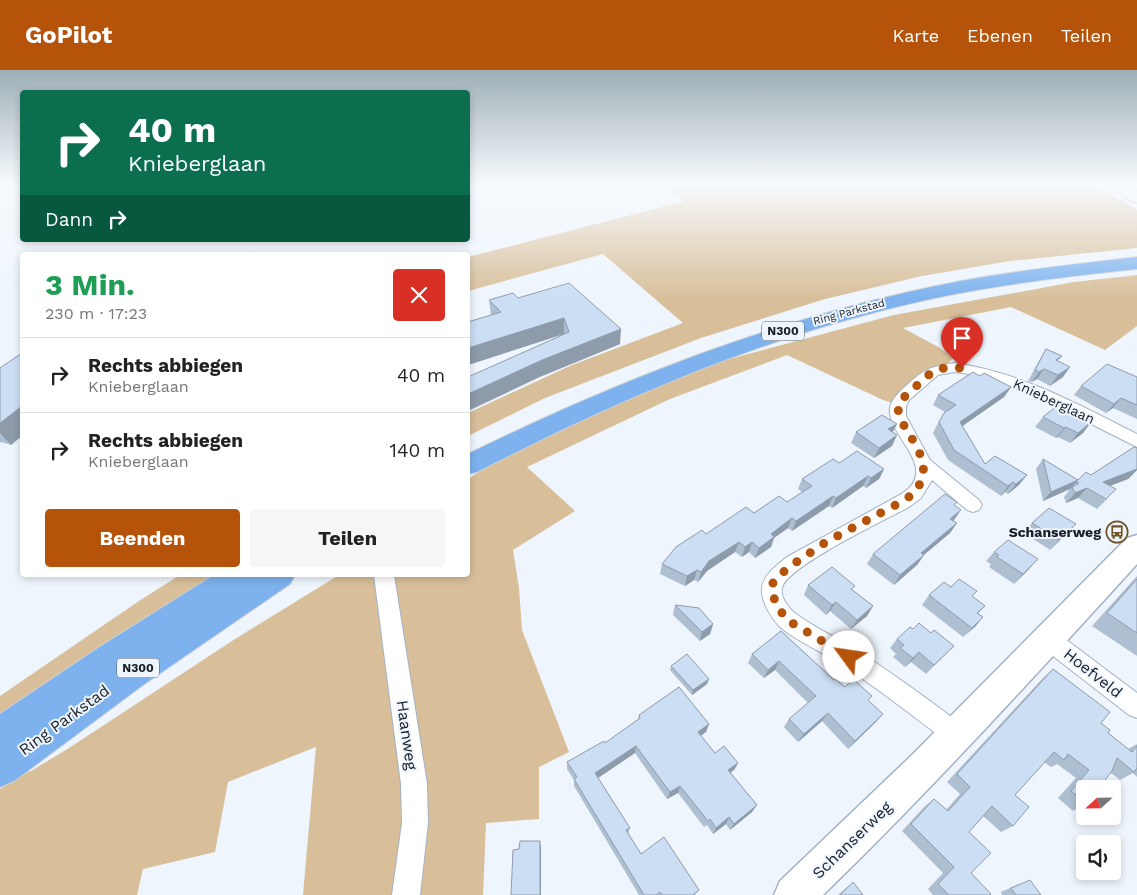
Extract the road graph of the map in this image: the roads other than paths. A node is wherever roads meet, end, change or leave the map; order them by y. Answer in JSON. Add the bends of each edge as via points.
{"nodes":[{"id":1,"x":1137,"y":255,"type":"edge"},
{"id":2,"x":1137,"y":263,"type":"edge"},
{"id":3,"x":1137,"y":442,"type":"edge"},
{"id":4,"x":470,"y":445,"type":"edge"},
{"id":5,"x":470,"y":464,"type":"edge"},
{"id":6,"x":924,"y":464,"type":"junction"},
{"id":7,"x":973,"y":505,"type":"dead end"},
{"id":8,"x":1137,"y":546,"type":"edge"},
{"id":9,"x":237,"y":577,"type":"edge"},
{"id":10,"x":276,"y":577,"type":"edge"},
{"id":11,"x":384,"y":577,"type":"edge"},
{"id":12,"x":1048,"y":639,"type":"junction"},
{"id":13,"x":1137,"y":707,"type":"edge"},
{"id":14,"x":0,"y":736,"type":"edge"},
{"id":15,"x":958,"y":736,"type":"junction"},
{"id":16,"x":0,"y":766,"type":"edge"},
{"id":17,"x":406,"y":895,"type":"edge"},
{"id":18,"x":794,"y":895,"type":"edge"}],
"edges":[{"from":1,"to":4,"type":"highway","name":"Ring Parkstad","number":"N300","via":[[982,273],[871,294],[793,315],[640,367]]},
{"from":2,"to":5,"type":"highway","name":"Ring Parkstad","number":"N300","via":[[956,287],[827,317],[764,336],[648,379],[547,424]]},
{"from":3,"to":6,"type":"street","name":"Knieberglaan","via":[[1022,384],[962,368],[944,368],[933,371],[902,399],[898,407],[899,417]]},
{"from":6,"to":7,"type":"street","name":"Knieberglaan"},
{"from":6,"to":15,"type":"street","via":[[924,476],[914,493],[826,542],[792,565],[775,579],[772,595],[787,620],[849,657]]},
{"from":8,"to":12,"type":"street","name":"Schanserweg"},
{"from":9,"to":14,"type":"highway","name":"Ring Parkstad","number":"N300"},
{"from":10,"to":16,"type":"highway","name":"Ring Parkstad","number":"N300","via":[[131,673]]},
{"from":11,"to":17,"type":"street","name":"Haanweg","via":[[414,784],[414,824]]},
{"from":12,"to":13,"type":"street","name":"Hoefveld"},
{"from":12,"to":15,"type":"street","name":"Schanserweg"},
{"from":15,"to":18,"type":"street","name":"Schanserweg"}]}
